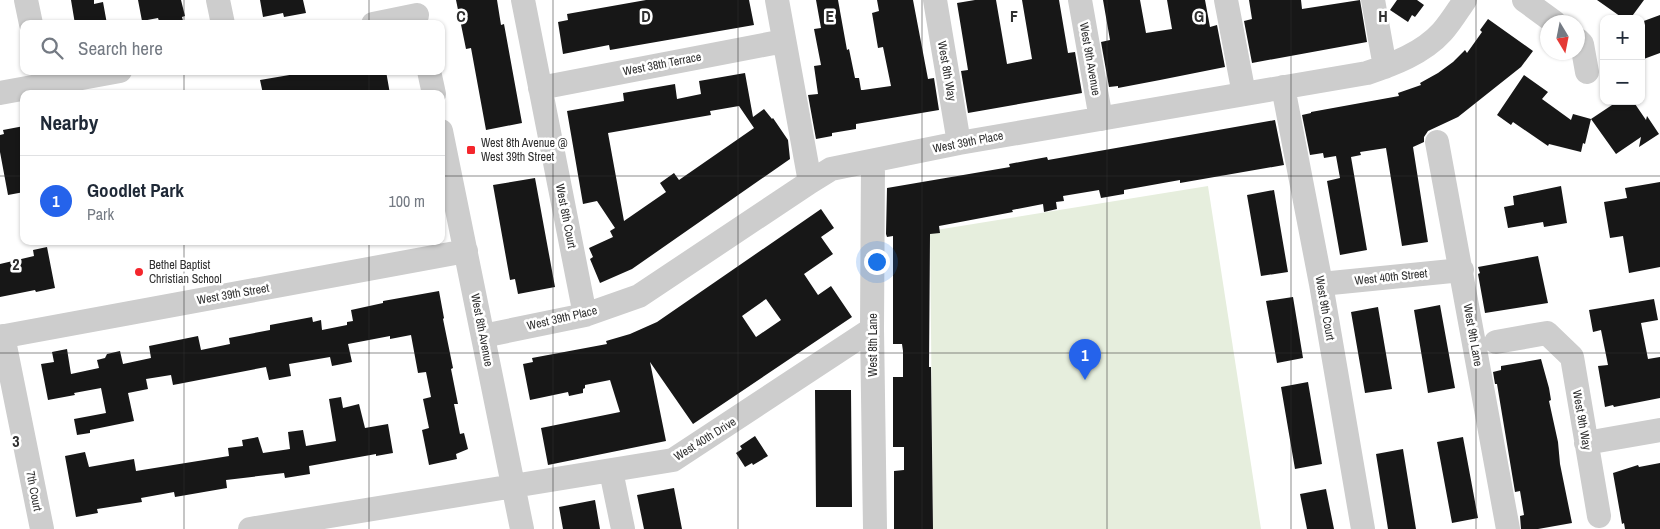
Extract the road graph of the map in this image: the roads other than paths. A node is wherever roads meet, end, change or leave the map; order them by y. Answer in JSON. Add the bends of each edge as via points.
{"nodes":[{"id":1,"x":26,"y":0,"type":"edge"},
{"id":2,"x":218,"y":0,"type":"edge"},
{"id":3,"x":523,"y":0,"type":"edge"},
{"id":4,"x":777,"y":0,"type":"edge"},
{"id":5,"x":935,"y":0,"type":"edge"},
{"id":6,"x":1080,"y":0,"type":"edge"},
{"id":7,"x":1226,"y":0,"type":"edge"},
{"id":8,"x":1373,"y":0,"type":"edge"},
{"id":9,"x":1465,"y":0,"type":"edge"},
{"id":10,"x":1524,"y":0,"type":"edge"},
{"id":11,"x":417,"y":13,"type":"edge"},
{"id":12,"x":1544,"y":15,"type":"edge"},
{"id":13,"x":30,"y":20,"type":"edge"},
{"id":14,"x":222,"y":20,"type":"edge"},
{"id":15,"x":389,"y":20,"type":"edge"},
{"id":16,"x":784,"y":41,"type":"junction"},
{"id":17,"x":1585,"y":60,"type":"edge"},
{"id":18,"x":1385,"y":67,"type":"junction"},
{"id":19,"x":1587,"y":72,"type":"dead end"},
{"id":20,"x":75,"y":75,"type":"edge"},
{"id":21,"x":430,"y":75,"type":"edge"},
{"id":22,"x":42,"y":78,"type":"edge"},
{"id":23,"x":1284,"y":87,"type":"junction"},
{"id":24,"x":540,"y":88,"type":"junction"},
{"id":25,"x":433,"y":90,"type":"edge"},
{"id":26,"x":0,"y":93,"type":"edge"},
{"id":27,"x":1244,"y":94,"type":"junction"},
{"id":28,"x":1101,"y":119,"type":"junction"},
{"id":29,"x":1437,"y":142,"type":"dead end"},
{"id":30,"x":960,"y":143,"type":"junction"},
{"id":31,"x":445,"y":150,"type":"edge"},
{"id":32,"x":873,"y":162,"type":"junction"},
{"id":33,"x":810,"y":182,"type":"junction"},
{"id":34,"x":466,"y":251,"type":"junction"},
{"id":35,"x":1462,"y":270,"type":"junction"},
{"id":36,"x":1321,"y":284,"type":"junction"},
{"id":37,"x":585,"y":315,"type":"junction"},
{"id":38,"x":872,"y":329,"type":"junction"},
{"id":39,"x":2,"y":336,"type":"edge"},
{"id":40,"x":483,"y":336,"type":"junction"},
{"id":41,"x":1496,"y":342,"type":"dead end"},
{"id":42,"x":1660,"y":430,"type":"edge"},
{"id":43,"x":1586,"y":443,"type":"junction"},
{"id":44,"x":611,"y":471,"type":"junction"},
{"id":45,"x":513,"y":487,"type":"junction"},
{"id":46,"x":1599,"y":516,"type":"dead end"},
{"id":47,"x":42,"y":529,"type":"edge"},
{"id":48,"x":250,"y":529,"type":"edge"},
{"id":49,"x":522,"y":529,"type":"edge"},
{"id":50,"x":623,"y":529,"type":"edge"},
{"id":51,"x":875,"y":529,"type":"edge"},
{"id":52,"x":1363,"y":529,"type":"edge"},
{"id":53,"x":1508,"y":529,"type":"edge"}],
"edges":[{"from":1,"to":13,"type":"street"},
{"from":2,"to":14,"type":"street"},
{"from":3,"to":24,"type":"street","name":"West 8th Court"},
{"from":4,"to":16,"type":"street"},
{"from":5,"to":30,"type":"street","name":"West 8th Way"},
{"from":6,"to":28,"type":"street","name":"West 9th Avenue"},
{"from":7,"to":27,"type":"street"},
{"from":8,"to":18,"type":"street"},
{"from":9,"to":18,"type":"street","name":"West 39th Place","via":[[1442,33],[1416,53]]},
{"from":10,"to":12,"type":"street"},
{"from":11,"to":15,"type":"street"},
{"from":16,"to":24,"type":"street","name":"West 38th Terrace"},
{"from":16,"to":33,"type":"street"},
{"from":17,"to":19,"type":"street"},
{"from":18,"to":23,"type":"street","name":"West 39th Place"},
{"from":20,"to":22,"type":"street"},
{"from":21,"to":25,"type":"street"},
{"from":22,"to":26,"type":"street"},
{"from":23,"to":27,"type":"street","name":"West 39th Place"},
{"from":23,"to":36,"type":"street","name":"West 9th Court"},
{"from":24,"to":37,"type":"street","name":"West 8th Court"},
{"from":27,"to":28,"type":"street","name":"West 39th Place"},
{"from":28,"to":30,"type":"street","name":"West 39th Place"},
{"from":29,"to":35,"type":"street","name":"West 9th Lane"},
{"from":30,"to":32,"type":"street","name":"West 39th Place"},
{"from":31,"to":34,"type":"street","name":"West 8th Avenue"},
{"from":32,"to":33,"type":"street","name":"West 39th Place","via":[[831,170]]},
{"from":32,"to":38,"type":"street","name":"West 8th Lane"},
{"from":33,"to":37,"type":"street","name":"West 39th Place","via":[[639,296]]},
{"from":34,"to":39,"type":"street","name":"West 39th Street"},
{"from":34,"to":40,"type":"street","name":"West 8th Avenue"},
{"from":35,"to":36,"type":"street","name":"West 40th Street"},
{"from":35,"to":53,"type":"street","name":"West 9th Lane"},
{"from":36,"to":52,"type":"street","name":"West 9th Court"},
{"from":37,"to":40,"type":"street","name":"West 39th Place"},
{"from":38,"to":44,"type":"street","name":"West 40th Drive","via":[[673,460]]},
{"from":38,"to":51,"type":"street","name":"West 8th Lane"},
{"from":39,"to":47,"type":"street","name":"7th Court"},
{"from":40,"to":45,"type":"street","name":"West 8th Avenue"},
{"from":41,"to":43,"type":"street","name":"West 9th Way","via":[[1547,333],[1572,357]]},
{"from":42,"to":43,"type":"street"},
{"from":43,"to":46,"type":"street","name":"West 9th Way"},
{"from":44,"to":45,"type":"street","name":"West 40th Drive"},
{"from":44,"to":50,"type":"street"},
{"from":45,"to":48,"type":"street"},
{"from":45,"to":49,"type":"street","name":"West 8th Avenue"}]}
